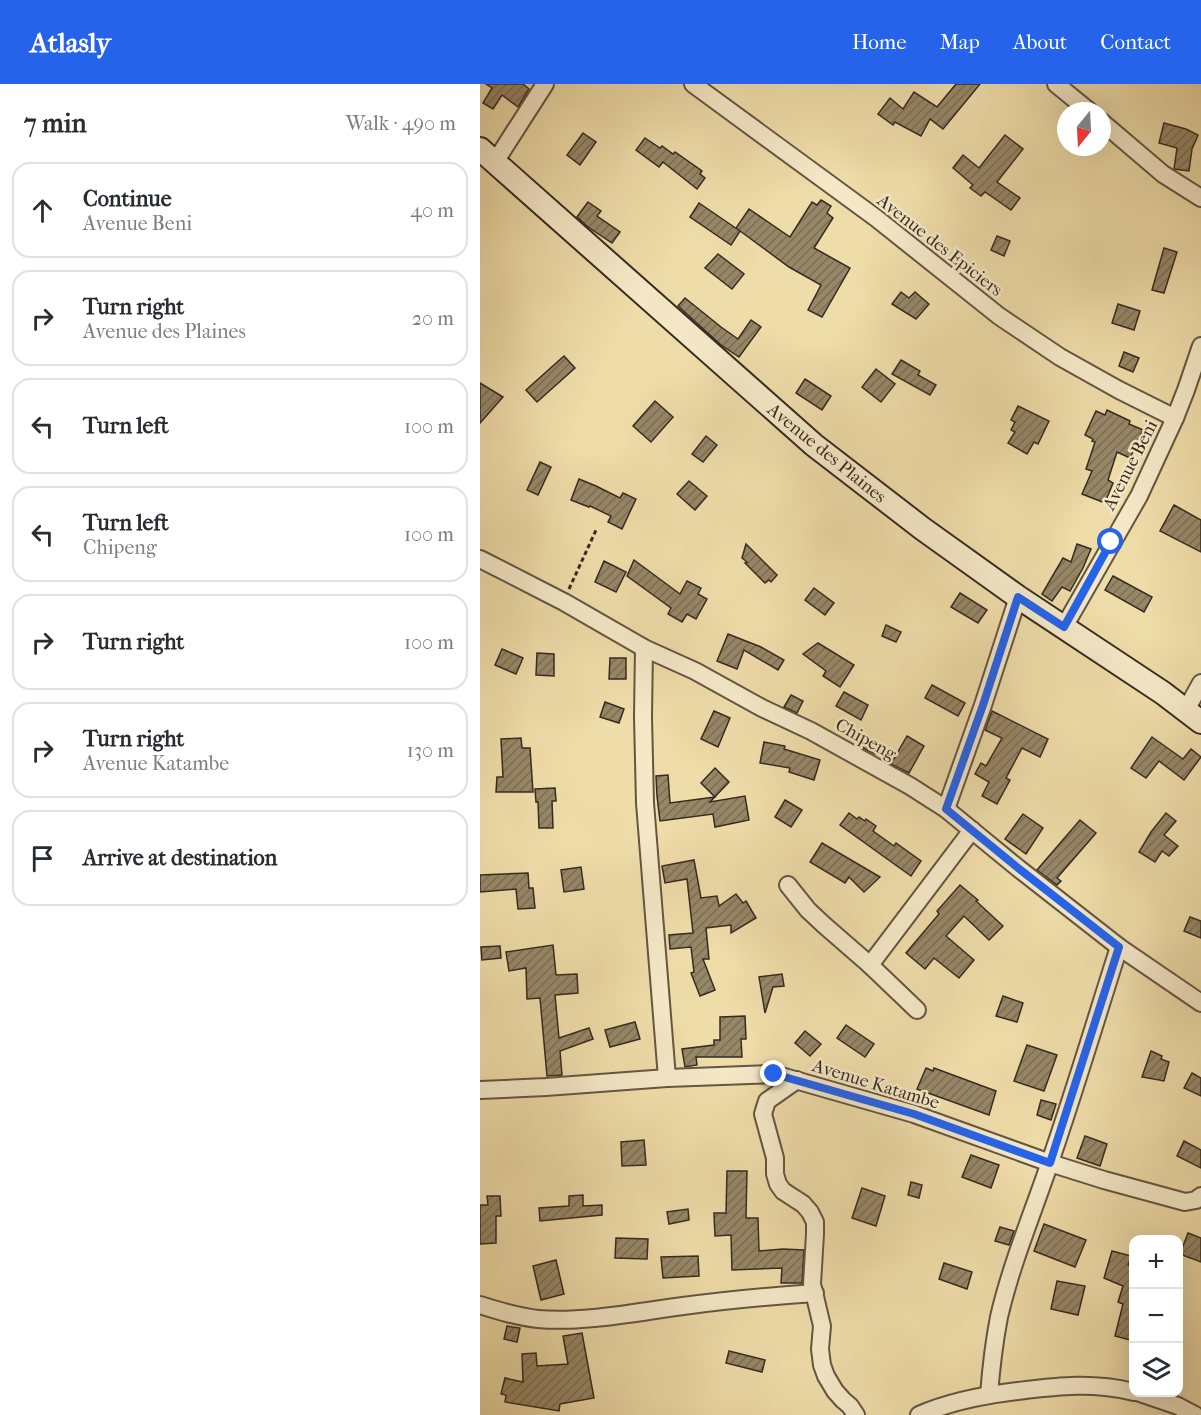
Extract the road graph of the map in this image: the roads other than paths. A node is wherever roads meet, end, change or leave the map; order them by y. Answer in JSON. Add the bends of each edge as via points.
{"nodes":[{"id":1,"x":545,"y":84,"type":"edge"},
{"id":2,"x":693,"y":84,"type":"edge"},
{"id":3,"x":1056,"y":84,"type":"edge"},
{"id":4,"x":1078,"y":102,"type":"edge"},
{"id":5,"x":1111,"y":130,"type":"edge"},
{"id":6,"x":487,"y":156,"type":"edge"},
{"id":7,"x":1201,"y":198,"type":"edge"},
{"id":8,"x":1201,"y":346,"type":"edge"},
{"id":9,"x":1175,"y":418,"type":"junction"},
{"id":10,"x":480,"y":559,"type":"edge"},
{"id":11,"x":1018,"y":597,"type":"junction"},
{"id":12,"x":1064,"y":627,"type":"junction"},
{"id":13,"x":644,"y":648,"type":"junction"},
{"id":14,"x":1201,"y":683,"type":"edge"},
{"id":15,"x":1194,"y":716,"type":"edge"},
{"id":16,"x":946,"y":809,"type":"junction"},
{"id":17,"x":972,"y":830,"type":"junction"},
{"id":18,"x":788,"y":885,"type":"dead end"},
{"id":19,"x":1119,"y":947,"type":"junction"},
{"id":20,"x":870,"y":965,"type":"junction"},
{"id":21,"x":1201,"y":1004,"type":"edge"},
{"id":22,"x":917,"y":1010,"type":"dead end"},
{"id":23,"x":667,"y":1078,"type":"junction"},
{"id":24,"x":797,"y":1080,"type":"junction"},
{"id":25,"x":480,"y":1090,"type":"edge"},
{"id":26,"x":1050,"y":1163,"type":"junction"},
{"id":27,"x":1201,"y":1196,"type":"edge"},
{"id":28,"x":815,"y":1293,"type":"junction"},
{"id":29,"x":480,"y":1305,"type":"edge"},
{"id":30,"x":1129,"y":1391,"type":"edge"},
{"id":31,"x":989,"y":1395,"type":"junction"},
{"id":32,"x":1146,"y":1397,"type":"edge"},
{"id":33,"x":1175,"y":1411,"type":"edge"},
{"id":34,"x":856,"y":1415,"type":"edge"},
{"id":35,"x":919,"y":1415,"type":"edge"},
{"id":36,"x":1195,"y":1415,"type":"edge"}],
"edges":[{"from":1,"to":6,"type":"street"},
{"from":2,"to":9,"type":"street","name":"Avenue des Epiciers","via":[[876,218],[999,316],[1060,357]]},
{"from":3,"to":4,"type":"street"},
{"from":5,"to":7,"type":"street","via":[[1156,169]]},
{"from":6,"to":11,"type":"street","name":"Avenue des Plaines","via":[[814,445]]},
{"from":8,"to":9,"type":"street","name":"Avenue Beni"},
{"from":9,"to":12,"type":"street","name":"Avenue Beni","via":[[1138,496]]},
{"from":10,"to":13,"type":"street","name":"Chipeng"},
{"from":11,"to":12,"type":"street","name":"Avenue des Plaines"},
{"from":11,"to":16,"type":"street"},
{"from":12,"to":15,"type":"street","name":"Avenue des Plaines"},
{"from":13,"to":16,"type":"street","name":"Chipeng","via":[[810,731]]},
{"from":13,"to":23,"type":"street","via":[[645,803]]},
{"from":14,"to":15,"type":"street"},
{"from":16,"to":17,"type":"street","name":"Chipeng"},
{"from":17,"to":19,"type":"street","name":"Chipeng"},
{"from":17,"to":20,"type":"street"},
{"from":18,"to":20,"type":"street","via":[[808,910]]},
{"from":19,"to":21,"type":"street","name":"Chipeng"},
{"from":19,"to":26,"type":"street"},
{"from":20,"to":22,"type":"street"},
{"from":23,"to":24,"type":"street","name":"Avenue Katambe","via":[[764,1073]]},
{"from":23,"to":25,"type":"street","name":"Avenue Katambe"},
{"from":24,"to":26,"type":"street","name":"Avenue Katambe","via":[[914,1114]]},
{"from":24,"to":28,"type":"street","via":[[767,1101],[763,1114],[778,1184],[803,1204],[815,1222]]},
{"from":26,"to":27,"type":"street","name":"Avenue Katambe","via":[[1178,1201],[1191,1202]]},
{"from":26,"to":31,"type":"street","via":[[999,1317]]},
{"from":28,"to":29,"type":"street","via":[[558,1319],[519,1317]]},
{"from":28,"to":34,"type":"street","via":[[822,1326],[822,1365],[835,1391]]},
{"from":30,"to":31,"type":"street","via":[[1063,1385]]},
{"from":31,"to":35,"type":"street"},
{"from":32,"to":33,"type":"street"},
{"from":33,"to":36,"type":"street"}]}
